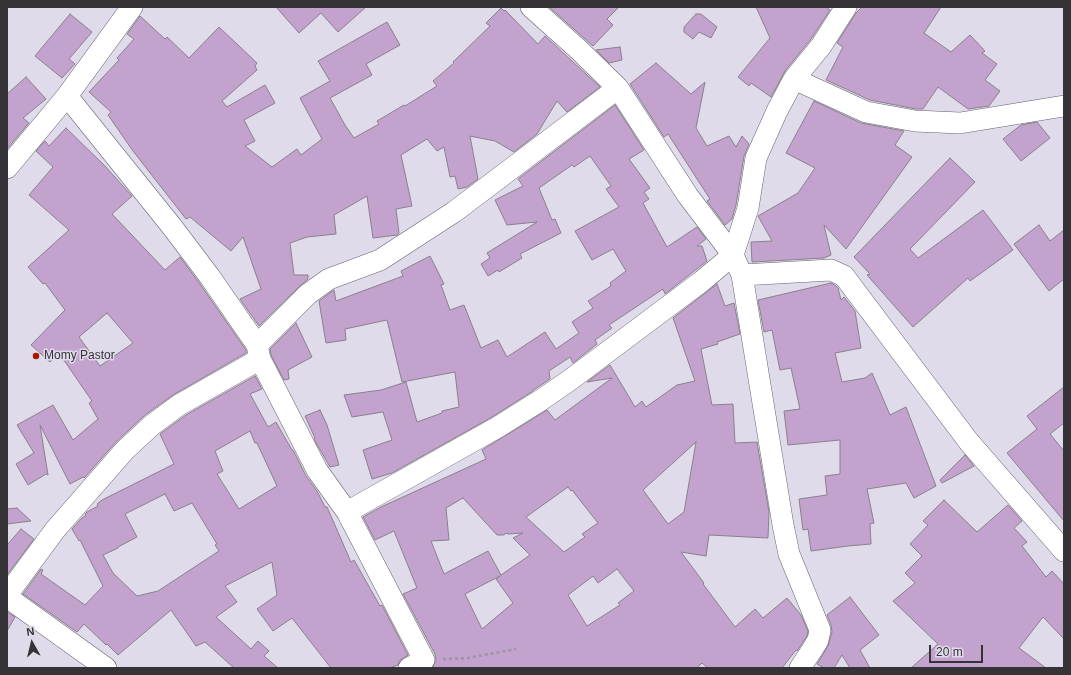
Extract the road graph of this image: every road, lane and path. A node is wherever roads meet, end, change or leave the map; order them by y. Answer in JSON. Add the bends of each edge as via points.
{"nodes":[{"id":1,"x":132,"y":7,"type":"edge"},
{"id":2,"x":530,"y":7,"type":"edge"},
{"id":3,"x":846,"y":7,"type":"edge"},
{"id":4,"x":794,"y":79,"type":"junction"},
{"id":5,"x":618,"y":88,"type":"junction"},
{"id":6,"x":67,"y":96,"type":"junction"},
{"id":7,"x":1064,"y":106,"type":"edge"},
{"id":8,"x":7,"y":168,"type":"edge"},
{"id":9,"x":733,"y":255,"type":"junction"},
{"id":10,"x":742,"y":274,"type":"junction"},
{"id":11,"x":258,"y":352,"type":"junction"},
{"id":12,"x":347,"y":512,"type":"junction"},
{"id":13,"x":1062,"y":545,"type":"edge"},
{"id":14,"x":7,"y":596,"type":"edge"},
{"id":15,"x":516,"y":649,"type":"dead end"},
{"id":16,"x":417,"y":664,"type":"edge"},
{"id":17,"x":106,"y":668,"type":"edge"},
{"id":18,"x":800,"y":668,"type":"edge"}],
"edges":[{"from":1,"to":6,"type":"street"},
{"from":2,"to":5,"type":"street"},
{"from":3,"to":4,"type":"street","via":[[821,46]]},
{"from":4,"to":7,"type":"street","via":[[866,112],[915,121],[960,123]]},
{"from":4,"to":9,"type":"street","via":[[756,158],[748,208]]},
{"from":5,"to":9,"type":"street","via":[[688,196]]},
{"from":5,"to":11,"type":"street","via":[[442,220],[380,260],[328,279],[308,294]]},
{"from":6,"to":8,"type":"street"},
{"from":6,"to":11,"type":"street","via":[[174,228],[210,277]]},
{"from":9,"to":10,"type":"street"},
{"from":9,"to":12,"type":"street","via":[[696,286],[541,400]]},
{"from":10,"to":13,"type":"street","via":[[831,270],[844,276],[969,442]]},
{"from":10,"to":18,"type":"street","via":[[784,532],[789,554],[820,630],[818,640]]},
{"from":11,"to":12,"type":"street","via":[[317,470]]},
{"from":11,"to":14,"type":"street","via":[[152,424],[125,450],[55,530]]},
{"from":12,"to":16,"type":"street"},
{"from":14,"to":17,"type":"street"},
{"from":15,"to":16,"type":"path"}]}
